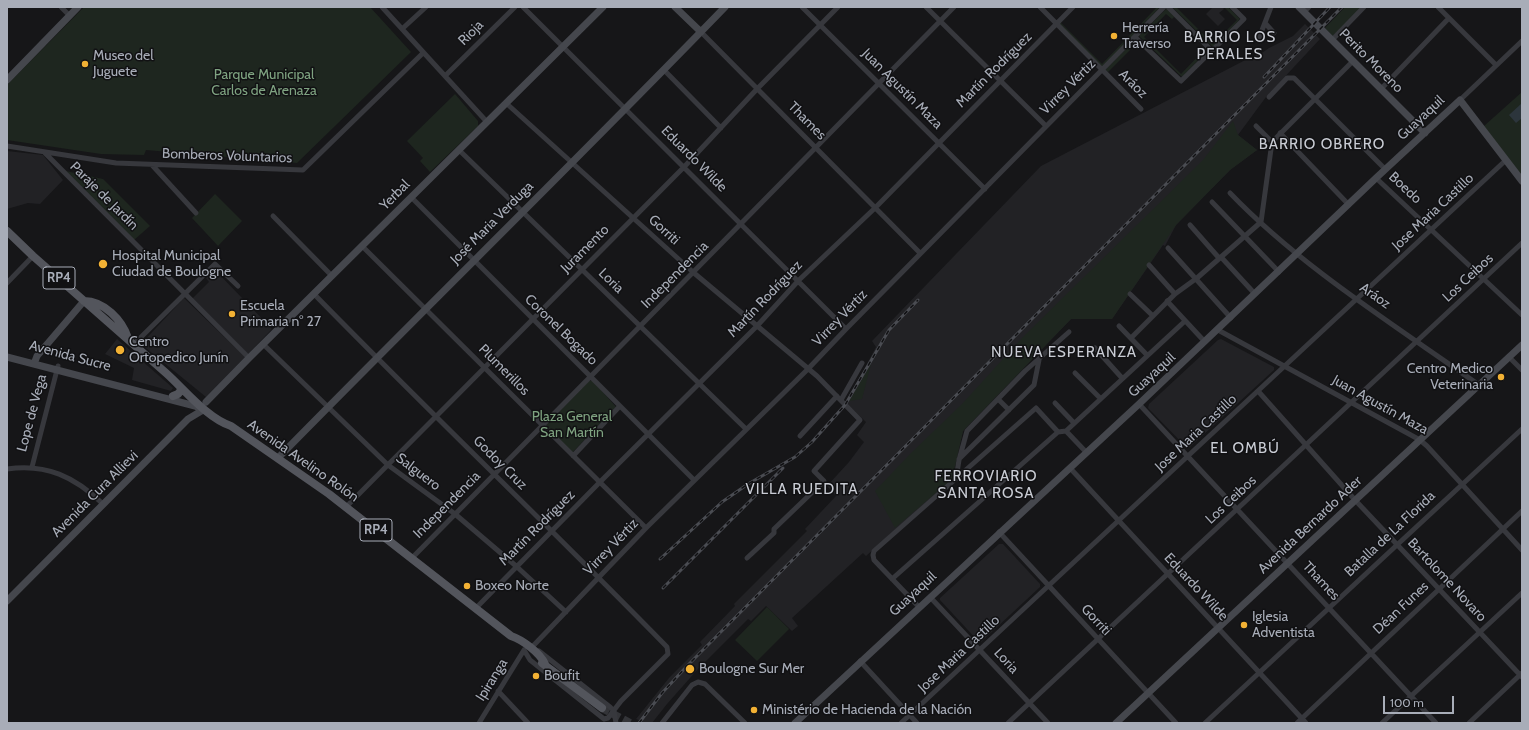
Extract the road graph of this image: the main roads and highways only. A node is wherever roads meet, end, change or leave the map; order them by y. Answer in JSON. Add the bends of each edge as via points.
{"nodes":[{"id":1,"x":7,"y":231,"type":"edge"},
{"id":2,"x":173,"y":378,"type":"junction"},
{"id":3,"x":182,"y":389,"type":"junction"},
{"id":4,"x":173,"y":396,"type":"road end"},
{"id":5,"x":207,"y":408,"type":"junction"},
{"id":6,"x":232,"y":426,"type":"junction"},
{"id":7,"x":602,"y":708,"type":"tunnel mouth"}],
"edges":[{"from":1,"to":2,"type":"main road","name":"Avenida Avelino Rolón","number":"RP4"},
{"from":2,"to":3,"type":"main road","name":"Avenida Avelino Rolón","number":"RP4"},
{"from":2,"to":5,"type":"main road","name":"Avenida Avelino Rolón","number":"RP4","via":[[183,383]]},
{"from":3,"to":4,"type":"main road"},
{"from":3,"to":5,"type":"main road","name":"Avenida Avelino Rolón","number":"RP4"},
{"from":5,"to":6,"type":"main road","name":"Avenida Avelino Rolón","number":"RP4","via":[[226,419]]},
{"from":5,"to":6,"type":"main road","name":"Avenida Avelino Rolón","number":"RP4","via":[[223,423]]},
{"from":6,"to":7,"type":"main road","name":"Avenida Avelino Rolón","number":"RP4","via":[[346,507],[511,636],[518,638],[542,658],[545,664]]}]}
